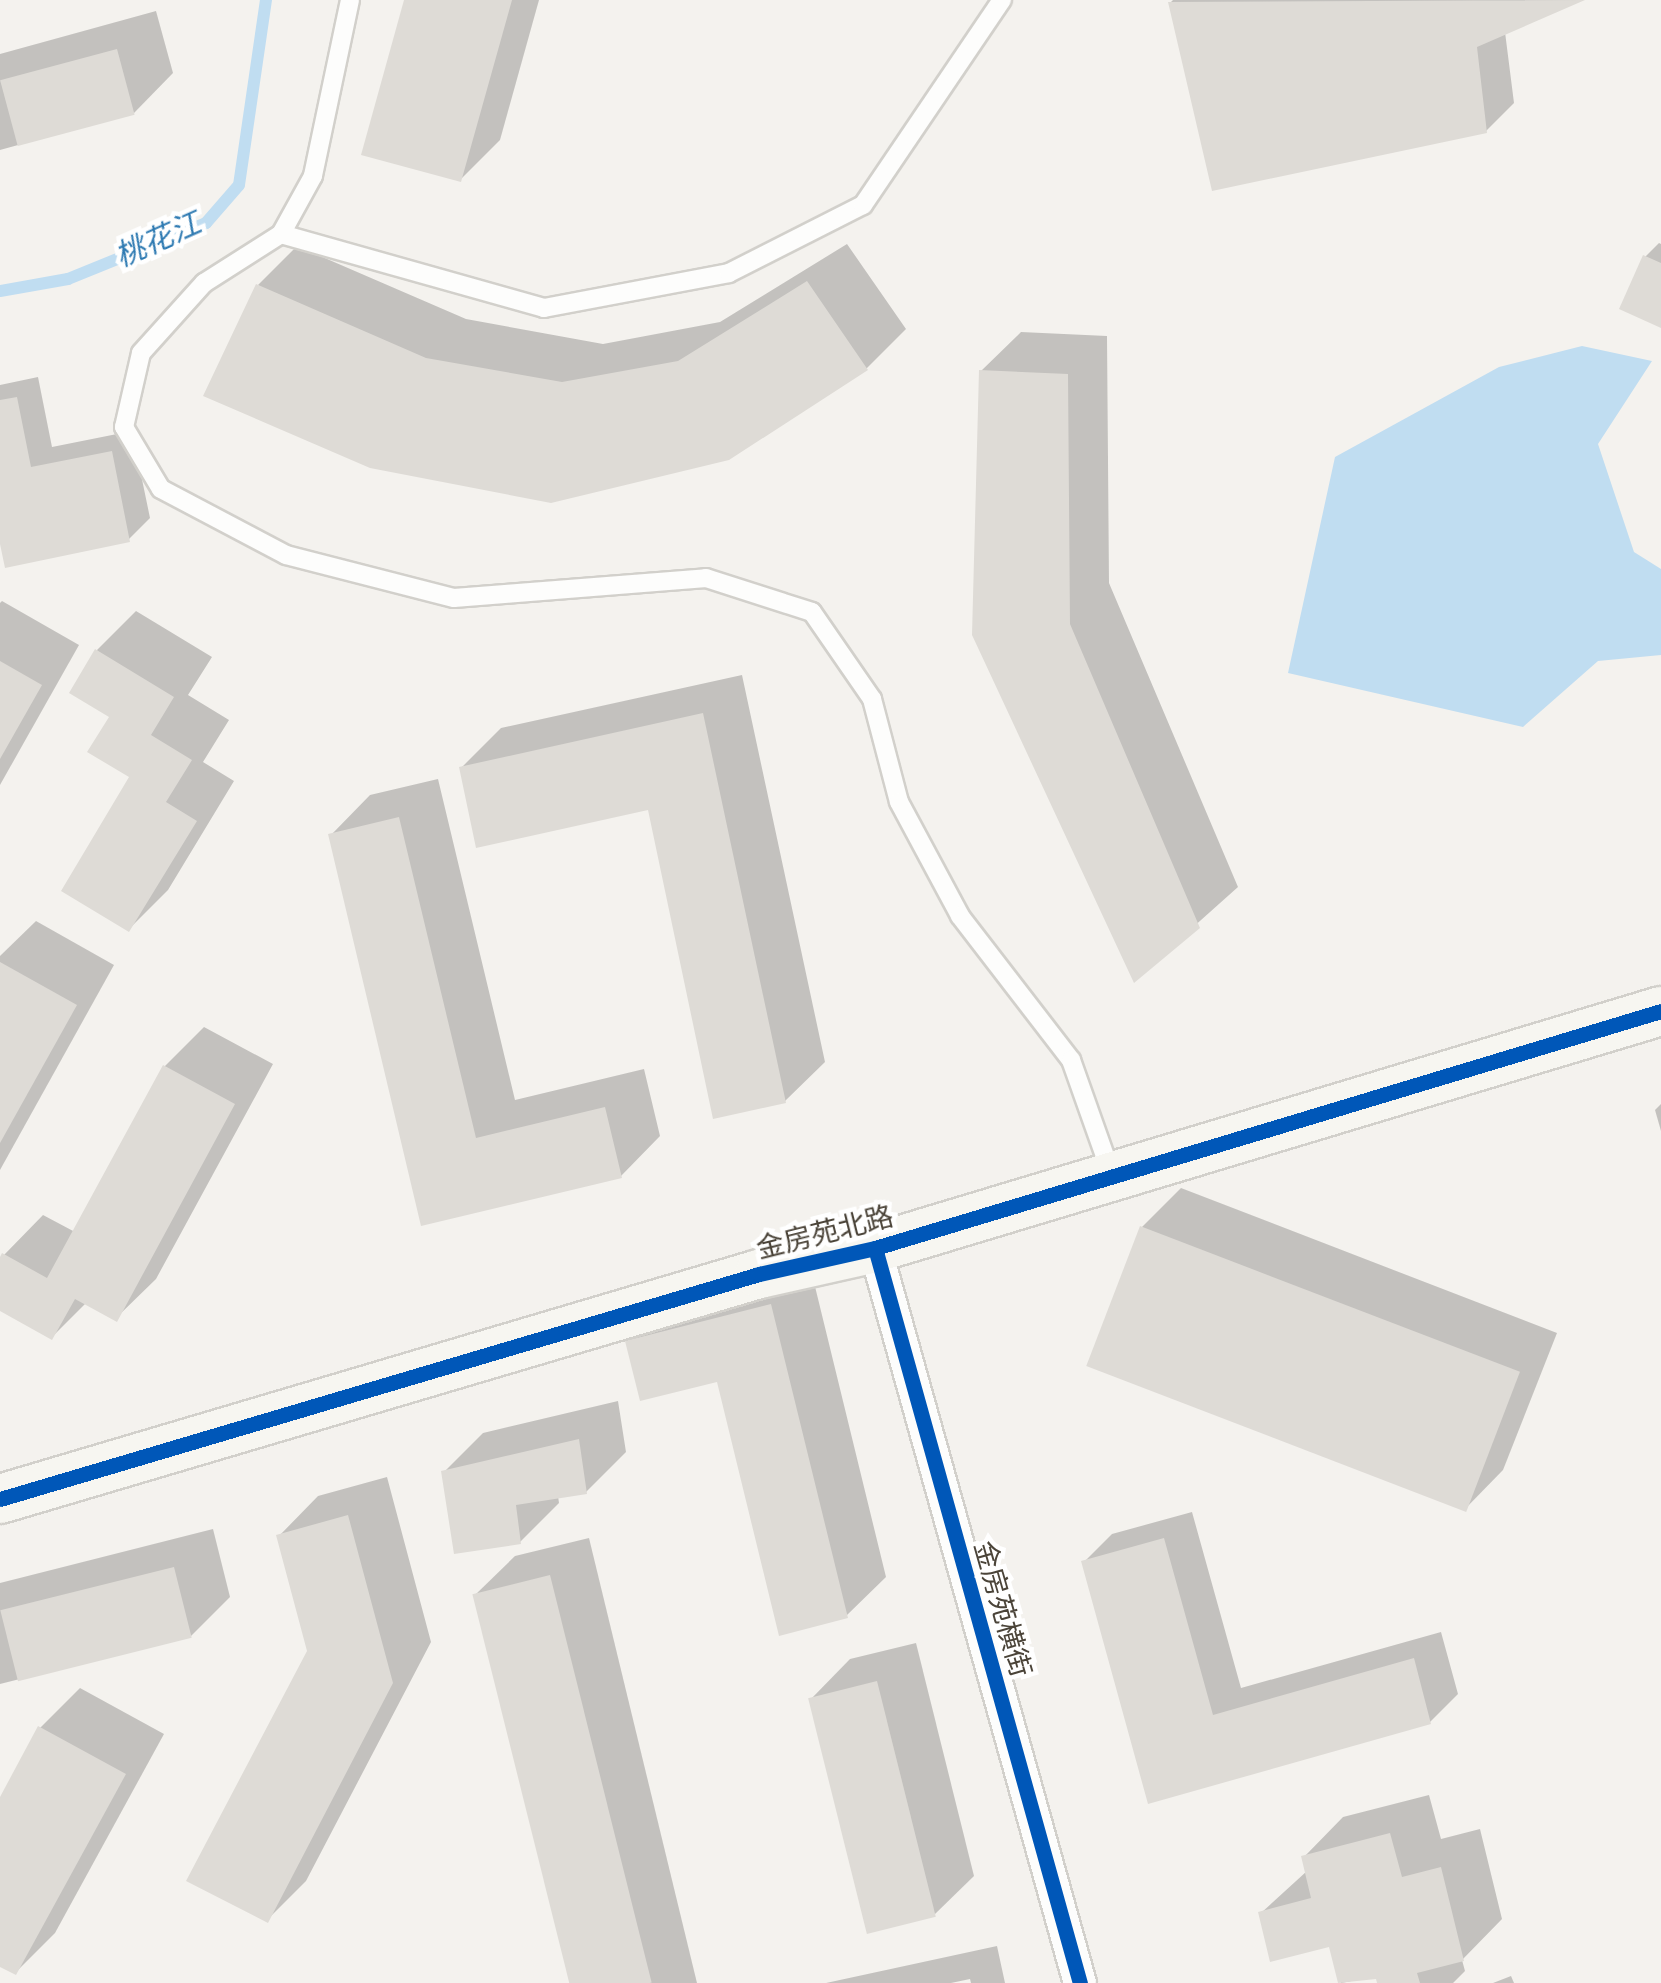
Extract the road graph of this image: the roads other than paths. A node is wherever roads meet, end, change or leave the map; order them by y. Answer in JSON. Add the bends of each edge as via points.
{"nodes":[{"id":1,"x":350,"y":0,"type":"edge"},
{"id":2,"x":1002,"y":0,"type":"edge"},
{"id":3,"x":281,"y":234,"type":"junction"},
{"id":4,"x":1661,"y":1012,"type":"edge"},
{"id":5,"x":1112,"y":1177,"type":"junction"},
{"id":6,"x":876,"y":1248,"type":"junction"},
{"id":7,"x":0,"y":1499,"type":"edge"},
{"id":8,"x":1080,"y":1983,"type":"edge"}],
"edges":[{"from":1,"to":3,"type":"lane","via":[[313,176]]},
{"from":2,"to":3,"type":"lane","via":[[863,205],[730,273],[544,308]]},
{"from":3,"to":5,"type":"lane","via":[[204,283],[141,352],[124,427],[160,489],[286,554],[454,598],[706,578],[812,612],[872,699],[898,802],[960,916],[1071,1060]]},
{"from":4,"to":5,"type":"street","name":"金房苑北路"},
{"from":5,"to":6,"type":"street","name":"金房苑北路"},
{"from":6,"to":7,"type":"street","name":"金房苑北路","via":[[759,1274]]},
{"from":6,"to":8,"type":"street","name":"金房苑横街"}]}
